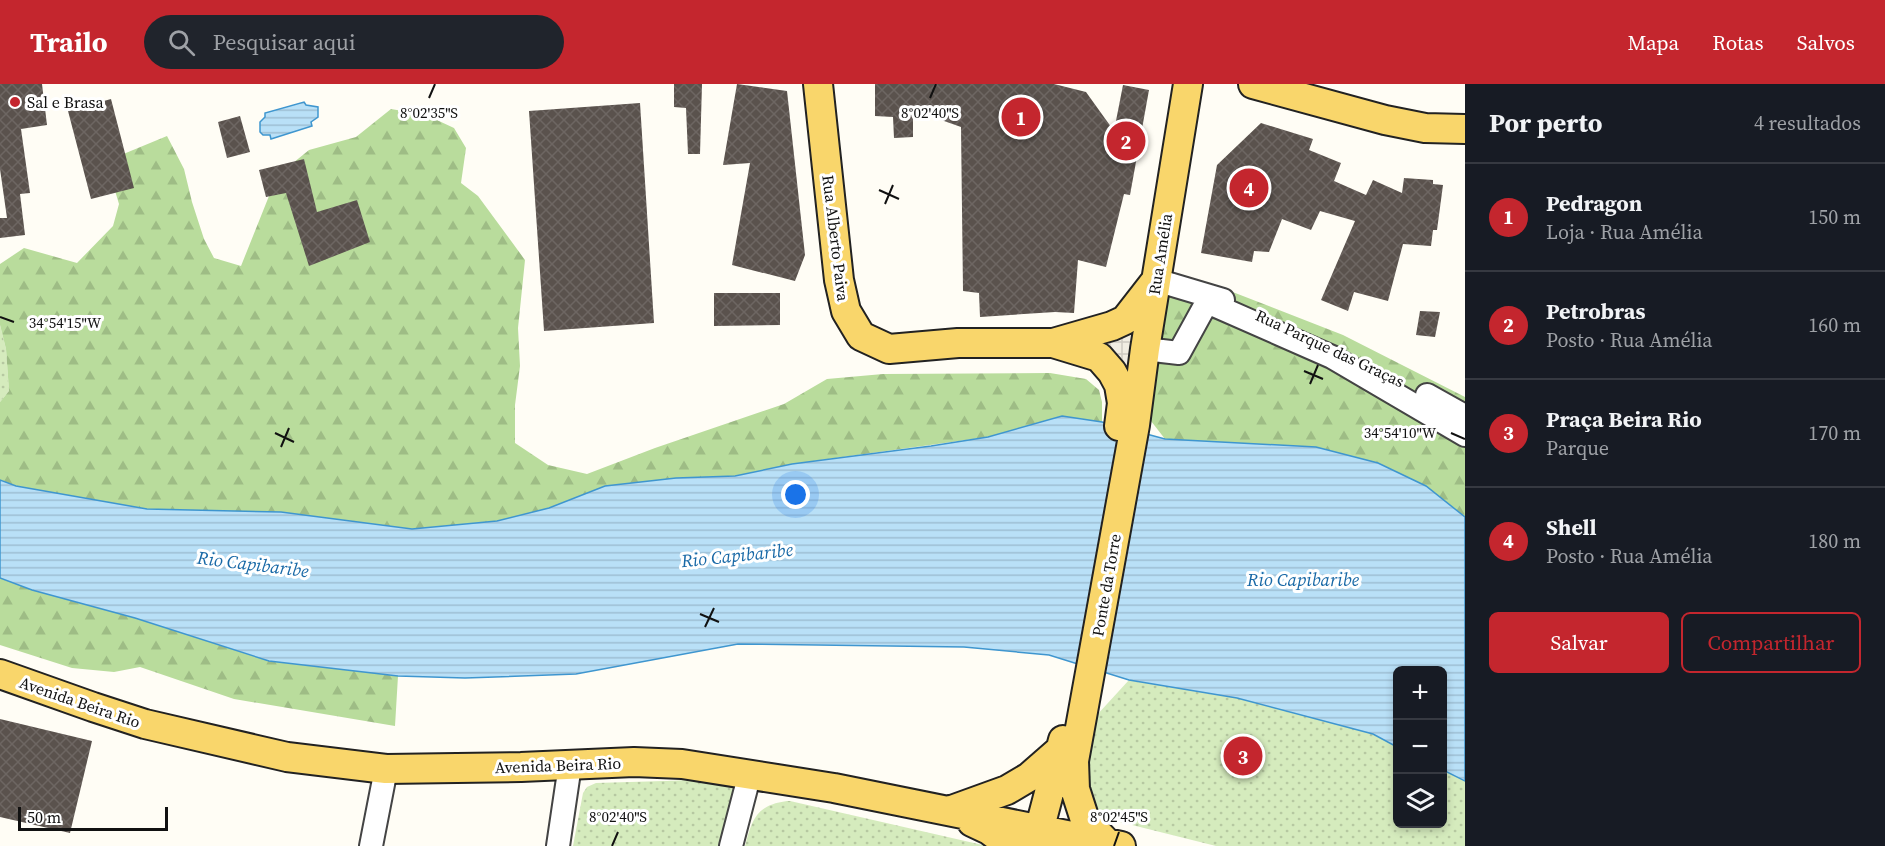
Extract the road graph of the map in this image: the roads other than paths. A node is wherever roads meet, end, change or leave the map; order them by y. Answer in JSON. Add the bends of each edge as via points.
{"nodes":[{"id":1,"x":818,"y":84,"type":"edge"},
{"id":2,"x":1188,"y":84,"type":"edge"},
{"id":3,"x":1253,"y":84,"type":"edge"},
{"id":4,"x":1465,"y":129,"type":"edge"},
{"id":5,"x":1156,"y":280,"type":"junction"},
{"id":6,"x":1053,"y":343,"type":"junction"},
{"id":7,"x":1145,"y":349,"type":"junction"},
{"id":8,"x":1465,"y":416,"type":"edge"},
{"id":9,"x":1128,"y":423,"type":"junction"},
{"id":10,"x":1465,"y":435,"type":"edge"},
{"id":11,"x":0,"y":674,"type":"edge"},
{"id":12,"x":1067,"y":744,"type":"junction"},
{"id":13,"x":570,"y":765,"type":"junction"},
{"id":14,"x":386,"y":769,"type":"junction"},
{"id":15,"x":750,"y":773,"type":"junction"},
{"id":16,"x":948,"y":811,"type":"junction"},
{"id":17,"x":1038,"y":837,"type":"edge"},
{"id":18,"x":1105,"y":845,"type":"edge"},
{"id":19,"x":371,"y":846,"type":"edge"},
{"id":20,"x":558,"y":846,"type":"edge"},
{"id":21,"x":731,"y":846,"type":"edge"},
{"id":22,"x":1010,"y":846,"type":"edge"}],
"edges":[{"from":1,"to":6,"type":"main road","name":"Rua Alberto Paiva","via":[[839,280],[846,311],[861,336],[889,349],[958,343]]},
{"from":2,"to":5,"type":"main road","name":"Rua Amélia"},
{"from":3,"to":4,"type":"main road","via":[[1385,120],[1425,128]]},
{"from":5,"to":6,"type":"main road","name":"Rua Alberto Paiva","via":[[1125,321]]},
{"from":5,"to":7,"type":"main road","name":"Rua Amélia"},
{"from":5,"to":8,"type":"street","name":"Rua Parque das Graças","via":[[1278,320]]},
{"from":6,"to":9,"type":"main road","name":"Rua Alberto Paiva","via":[[1099,357],[1119,385]]},
{"from":7,"to":9,"type":"main road","name":"Rua Amélia"},
{"from":7,"to":10,"type":"street","via":[[1179,353],[1207,302],[1332,357]]},
{"from":9,"to":12,"type":"main road","name":"Ponte da Torre"},
{"from":11,"to":14,"type":"main road","name":"Avenida Beira Rio","via":[[145,724],[287,757]]},
{"from":12,"to":16,"type":"main road","via":[[1022,782]]},
{"from":12,"to":17,"type":"main road"},
{"from":12,"to":18,"type":"main road","via":[[1085,820]]},
{"from":13,"to":14,"type":"main road","name":"Avenida Beira Rio"},
{"from":13,"to":15,"type":"main road","name":"Avenida Beira Rio","via":[[682,764]]},
{"from":13,"to":20,"type":"street"},
{"from":14,"to":19,"type":"street"},
{"from":15,"to":16,"type":"main road","name":"Avenida Beira Rio"},
{"from":15,"to":21,"type":"street"},
{"from":16,"to":17,"type":"main road","name":"Avenida Beira Rio"},
{"from":16,"to":22,"type":"main road","via":[[989,830]]},
{"from":17,"to":18,"type":"main road","name":"Avenida Beira Rio"}]}
